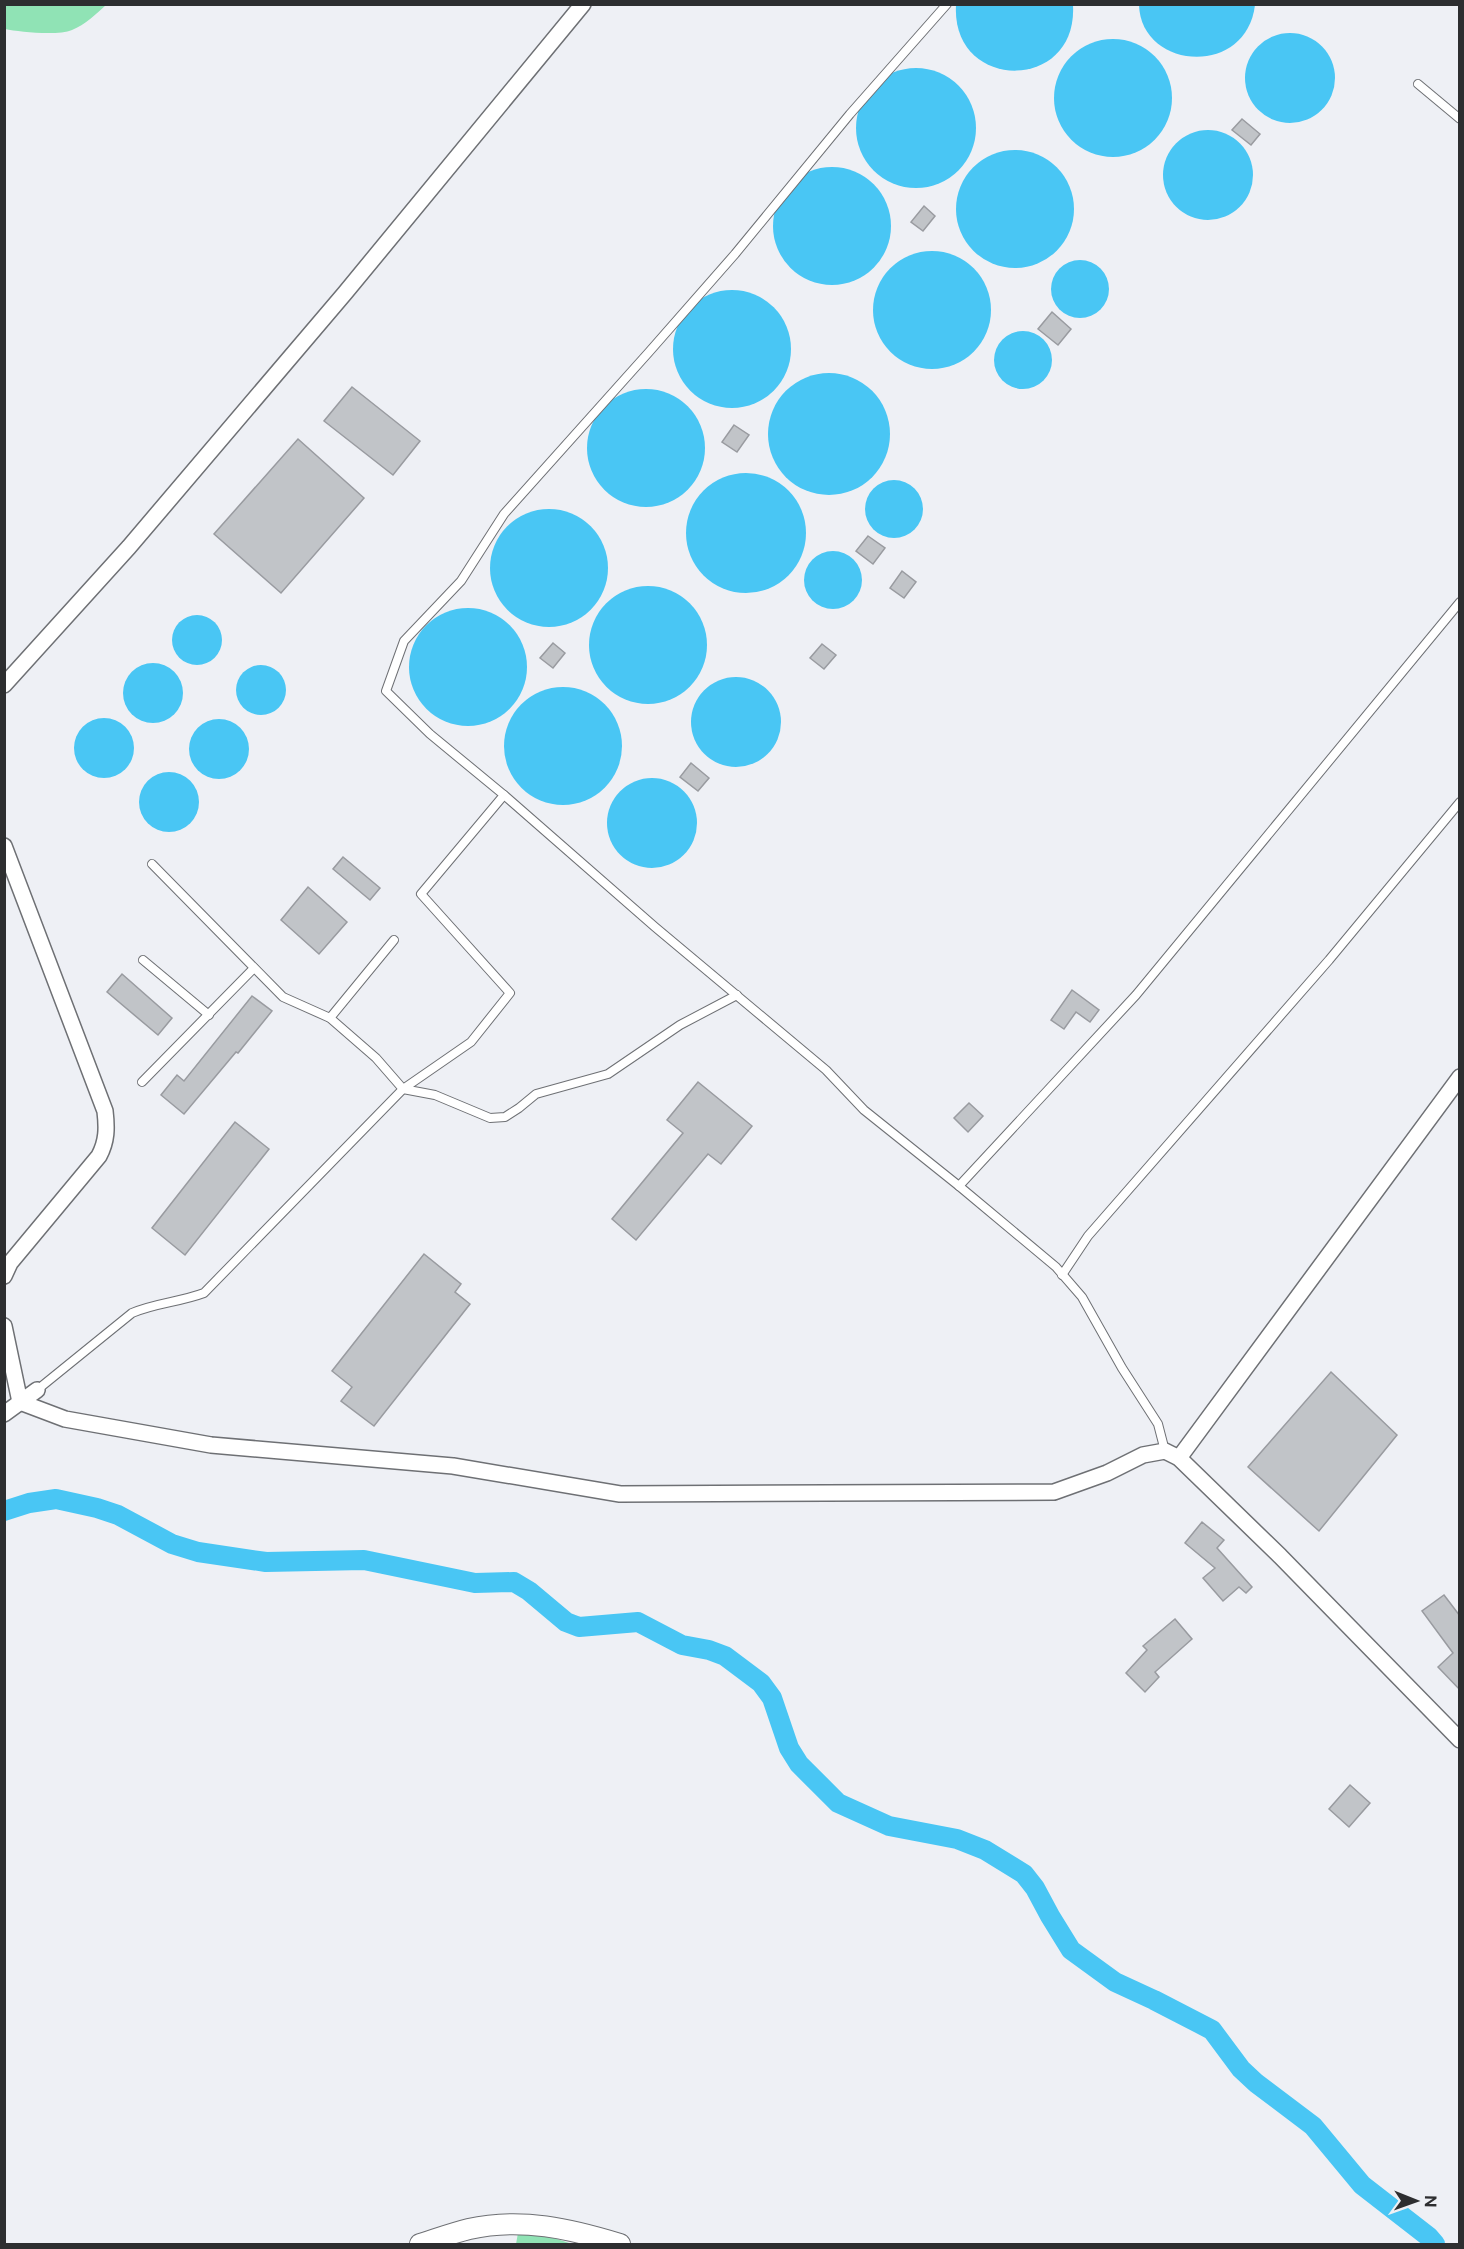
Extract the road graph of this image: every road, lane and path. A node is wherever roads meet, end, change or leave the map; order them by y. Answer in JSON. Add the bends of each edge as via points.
{"nodes":[{"id":1,"x":583,"y":4,"type":"edge"},
{"id":2,"x":947,"y":4,"type":"edge"},
{"id":3,"x":1418,"y":84,"type":"dead end"},
{"id":4,"x":1460,"y":119,"type":"edge"},
{"id":5,"x":1460,"y":602,"type":"edge"},
{"id":6,"x":4,"y":684,"type":"edge"},
{"id":7,"x":504,"y":795,"type":"junction"},
{"id":8,"x":1460,"y":802,"type":"edge"},
{"id":9,"x":4,"y":846,"type":"edge"},
{"id":10,"x":152,"y":864,"type":"dead end"},
{"id":11,"x":394,"y":940,"type":"dead end"},
{"id":12,"x":143,"y":960,"type":"dead end"},
{"id":13,"x":254,"y":968,"type":"junction"},
{"id":14,"x":737,"y":995,"type":"junction"},
{"id":15,"x":209,"y":1015,"type":"junction"},
{"id":16,"x":330,"y":1018,"type":"junction"},
{"id":17,"x":1460,"y":1077,"type":"edge"},
{"id":18,"x":142,"y":1082,"type":"dead end"},
{"id":19,"x":403,"y":1089,"type":"junction"},
{"id":20,"x":959,"y":1186,"type":"junction"},
{"id":21,"x":1062,"y":1275,"type":"junction"},
{"id":22,"x":4,"y":1276,"type":"edge"},
{"id":23,"x":4,"y":1326,"type":"edge"},
{"id":24,"x":37,"y":1390,"type":"joint"},
{"id":25,"x":20,"y":1402,"type":"junction"},
{"id":26,"x":4,"y":1414,"type":"edge"},
{"id":27,"x":1172,"y":1455,"type":"junction"},
{"id":28,"x":1460,"y":1740,"type":"edge"},
{"id":29,"x":420,"y":2244,"type":"edge"},
{"id":30,"x":620,"y":2244,"type":"edge"}],
"edges":[{"from":1,"to":6,"type":"street","via":[[129,547]]},
{"from":2,"to":7,"type":"lane","via":[[735,254],[504,514],[461,581],[404,640],[386,691],[430,734]]},
{"from":3,"to":4,"type":"lane"},
{"from":5,"to":20,"type":"lane","via":[[1136,995]]},
{"from":7,"to":14,"type":"lane"},
{"from":7,"to":19,"type":"lane","via":[[421,894],[510,993],[471,1042]]},
{"from":8,"to":21,"type":"lane","via":[[1329,960],[1088,1236]]},
{"from":9,"to":22,"type":"street","via":[[105,1111],[107,1129],[99,1156],[10,1263]]},
{"from":10,"to":13,"type":"lane"},
{"from":11,"to":16,"type":"lane"},
{"from":12,"to":15,"type":"lane"},
{"from":13,"to":15,"type":"lane"},
{"from":13,"to":16,"type":"lane","via":[[283,997]]},
{"from":14,"to":19,"type":"lane","via":[[680,1025],[608,1074],[536,1094],[505,1117],[490,1118],[435,1095]]},
{"from":14,"to":20,"type":"lane","via":[[826,1070],[864,1110]]},
{"from":15,"to":18,"type":"lane"},
{"from":16,"to":19,"type":"lane","via":[[376,1058]]},
{"from":17,"to":27,"type":"street"},
{"from":19,"to":24,"type":"lane","via":[[204,1293],[132,1313]]},
{"from":20,"to":21,"type":"lane"},
{"from":21,"to":27,"type":"lane","via":[[1082,1297],[1158,1424]]},
{"from":23,"to":25,"type":"street"},
{"from":24,"to":25,"type":"street"},
{"from":25,"to":26,"type":"street"},
{"from":25,"to":27,"type":"street","via":[[65,1419],[211,1445],[453,1466],[620,1494],[1054,1492],[1143,1455]]},
{"from":27,"to":28,"type":"street","via":[[1280,1556]]},
{"from":29,"to":30,"type":"street","via":[[469,2229],[518,2224],[559,2228]]}]}
